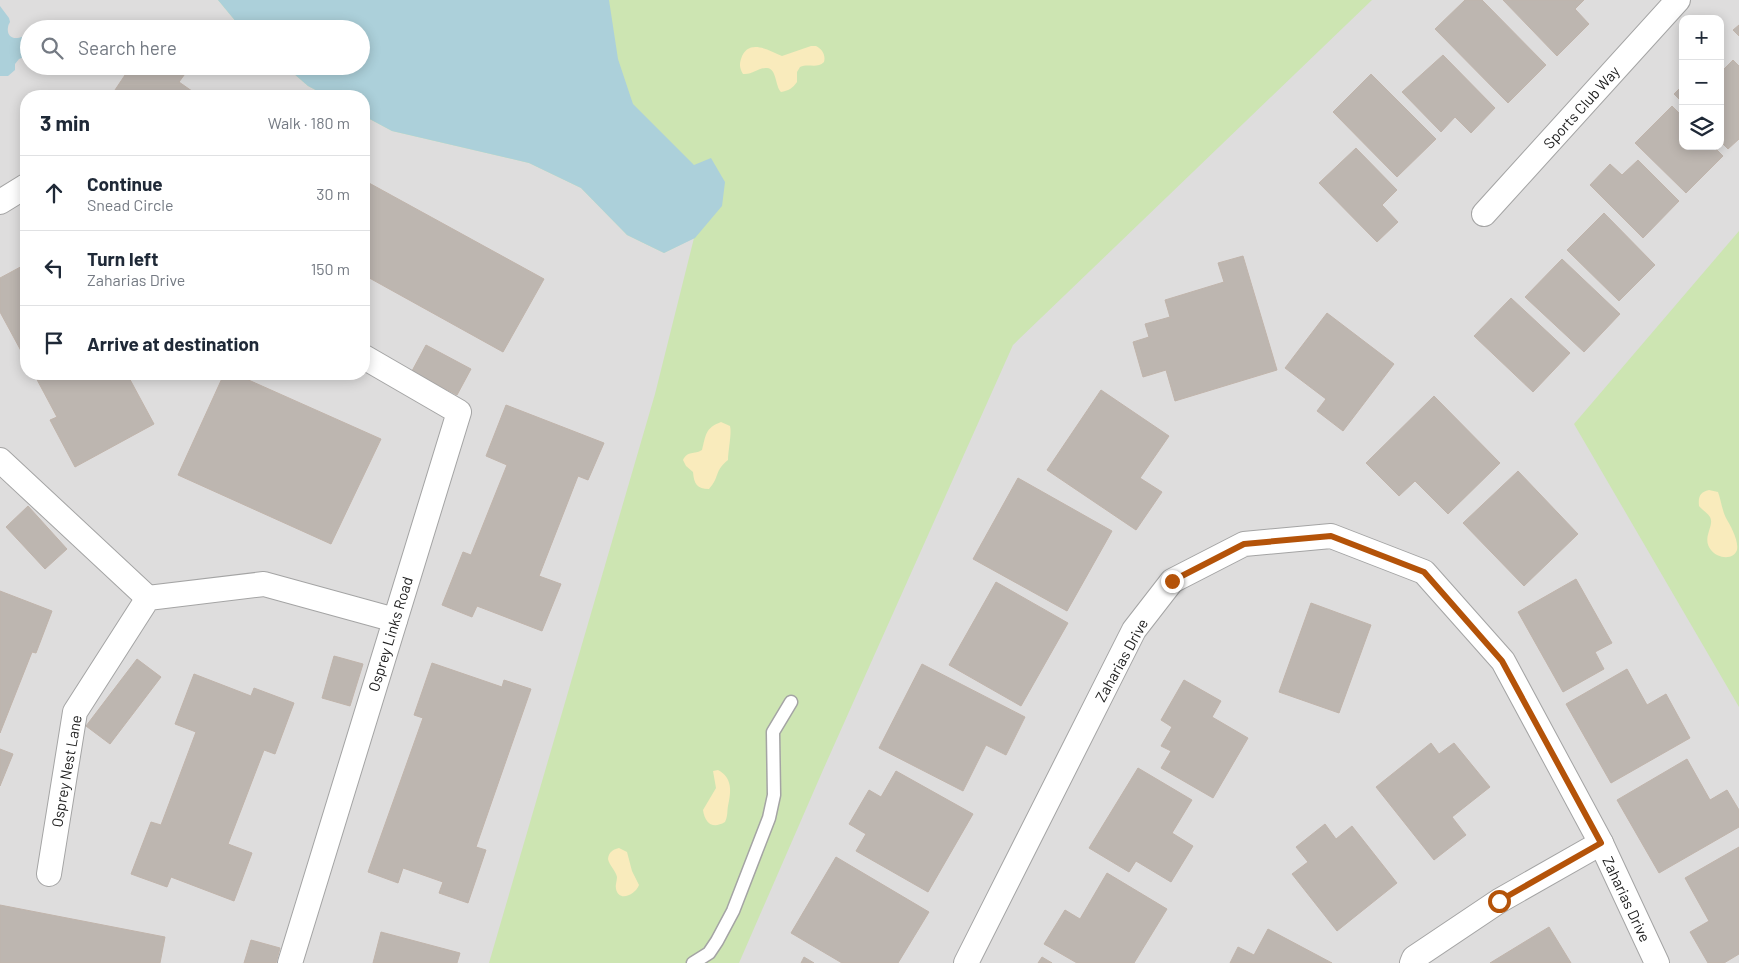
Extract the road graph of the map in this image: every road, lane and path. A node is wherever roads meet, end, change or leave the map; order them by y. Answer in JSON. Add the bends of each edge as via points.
{"nodes":[{"id":1,"x":1678,"y":0,"type":"edge"},
{"id":2,"x":20,"y":190,"type":"edge"},
{"id":3,"x":0,"y":202,"type":"edge"},
{"id":4,"x":1484,"y":214,"type":"dead end"},
{"id":5,"x":370,"y":360,"type":"edge"},
{"id":6,"x":0,"y":460,"type":"edge"},
{"id":7,"x":148,"y":598,"type":"junction"},
{"id":8,"x":395,"y":620,"type":"junction"},
{"id":9,"x":791,"y":702,"type":"dead end"},
{"id":10,"x":1601,"y":843,"type":"junction"},
{"id":11,"x":49,"y":874,"type":"dead end"},
{"id":12,"x":290,"y":963,"type":"edge"},
{"id":13,"x":693,"y":963,"type":"edge"},
{"id":14,"x":966,"y":963,"type":"edge"},
{"id":15,"x":1412,"y":963,"type":"edge"},
{"id":16,"x":1657,"y":963,"type":"edge"}],
"edges":[{"from":1,"to":4,"type":"street","name":"Sports Club Way"},
{"from":2,"to":3,"type":"street"},
{"from":5,"to":8,"type":"street","name":"Osprey Links Road","via":[[460,412]]},
{"from":6,"to":7,"type":"street"},
{"from":7,"to":8,"type":"street","via":[[264,584]]},
{"from":7,"to":11,"type":"street","name":"Osprey Nest Lane","via":[[75,712]]},
{"from":8,"to":12,"type":"street","name":"Osprey Links Road"},
{"from":9,"to":13,"type":"lane","via":[[773,732],[774,795],[769,818],[717,941],[709,953]]},
{"from":10,"to":14,"type":"street","name":"Zaharias Drive","via":[[1502,661],[1424,572],[1331,536],[1244,544],[1172,581],[1134,630]]},
{"from":10,"to":15,"type":"street","via":[[1499,901],[1414,958]]},
{"from":10,"to":16,"type":"street","name":"Zaharias Drive"}]}
